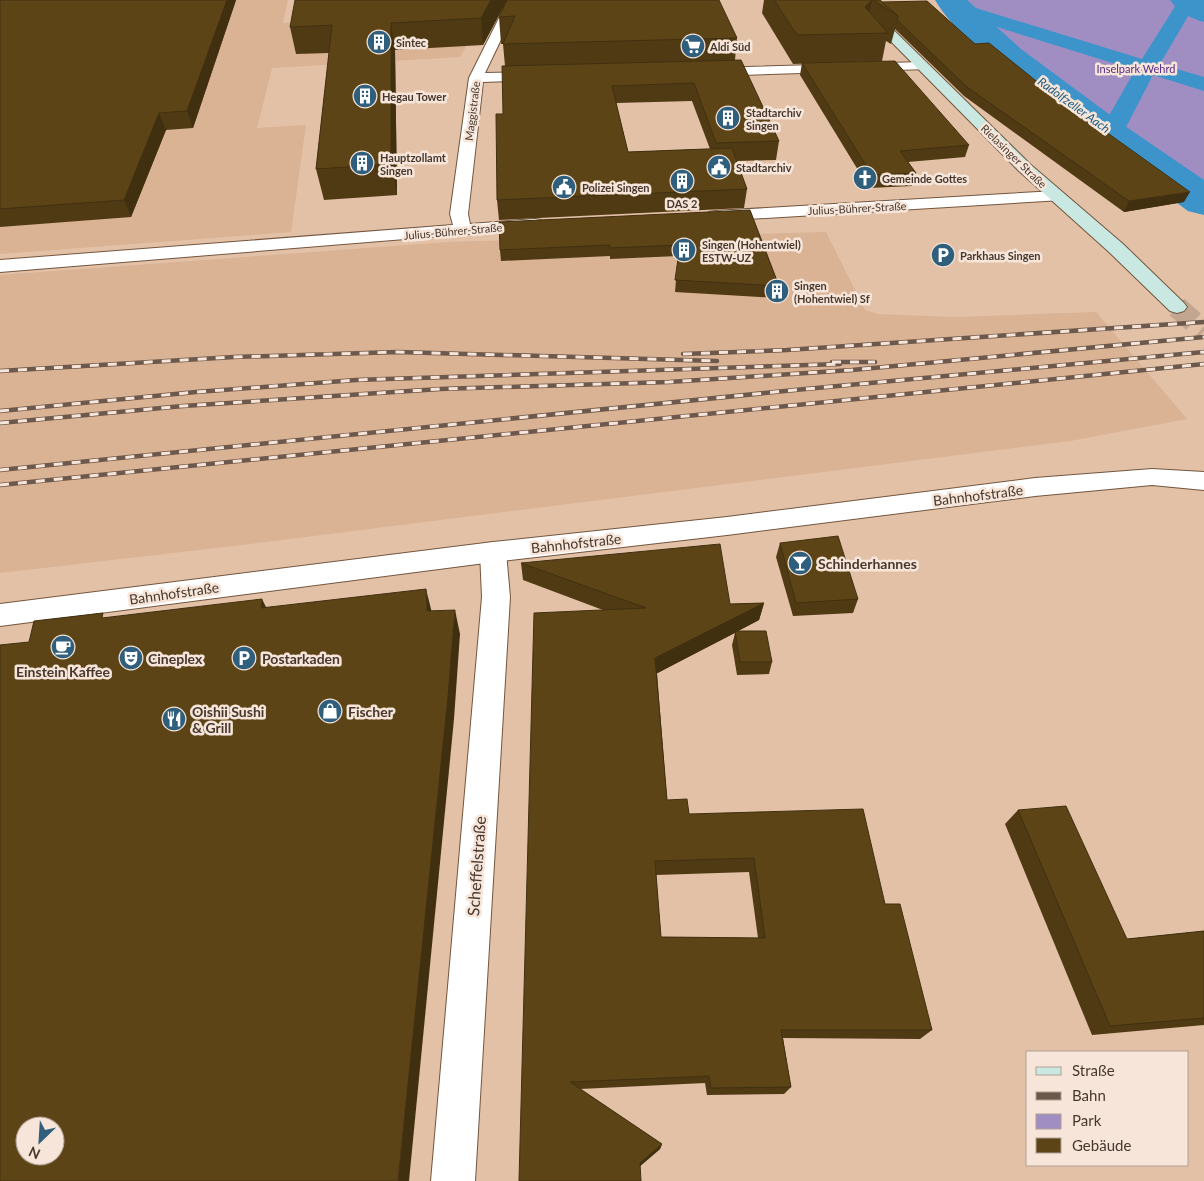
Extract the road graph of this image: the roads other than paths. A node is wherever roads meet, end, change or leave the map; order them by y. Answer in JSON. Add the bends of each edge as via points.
{"nodes":[{"id":1,"x":514,"y":0,"type":"edge"},
{"id":2,"x":856,"y":0,"type":"edge"},
{"id":3,"x":922,"y":66,"type":"junction"},
{"id":4,"x":690,"y":72,"type":"edge"},
{"id":5,"x":555,"y":76,"type":"edge"},
{"id":6,"x":476,"y":78,"type":"junction"},
{"id":7,"x":1056,"y":196,"type":"junction"},
{"id":8,"x":702,"y":216,"type":"edge"},
{"id":9,"x":555,"y":223,"type":"edge"},
{"id":10,"x":463,"y":230,"type":"junction"},
{"id":11,"x":0,"y":266,"type":"edge"},
{"id":12,"x":1177,"y":307,"type":"tunnel mouth"},
{"id":13,"x":1204,"y":462,"type":"edge"},
{"id":14,"x":1152,"y":477,"type":"junction"},
{"id":15,"x":1204,"y":481,"type":"edge"},
{"id":16,"x":493,"y":552,"type":"junction"},
{"id":17,"x":0,"y":615,"type":"edge"},
{"id":18,"x":453,"y":1181,"type":"edge"}],
"edges":[{"from":1,"to":6,"type":"street","name":"Maggistraße"},
{"from":2,"to":3,"type":"main road","name":"Rielasinger Straße"},
{"from":3,"to":4,"type":"street"},
{"from":3,"to":7,"type":"main road","name":"Rielasinger Straße"},
{"from":5,"to":6,"type":"street"},
{"from":6,"to":10,"type":"street","name":"Maggistraße","via":[[459,214]]},
{"from":7,"to":8,"type":"street","name":"Julius-Bührer-Straße"},
{"from":7,"to":12,"type":"main road","name":"Rielasinger Straße"},
{"from":9,"to":10,"type":"street","name":"Julius-Bührer-Straße"},
{"from":10,"to":11,"type":"street","name":"Julius-Bührer-Straße"},
{"from":13,"to":14,"type":"street","name":"Bahnhofstraße"},
{"from":14,"to":15,"type":"street","name":"Bahnhofstraße"},
{"from":14,"to":16,"type":"street","name":"Bahnhofstraße"},
{"from":16,"to":17,"type":"street","name":"Bahnhofstraße"},
{"from":16,"to":18,"type":"street","name":"Scheffelstraße","via":[[496,597]]}]}
